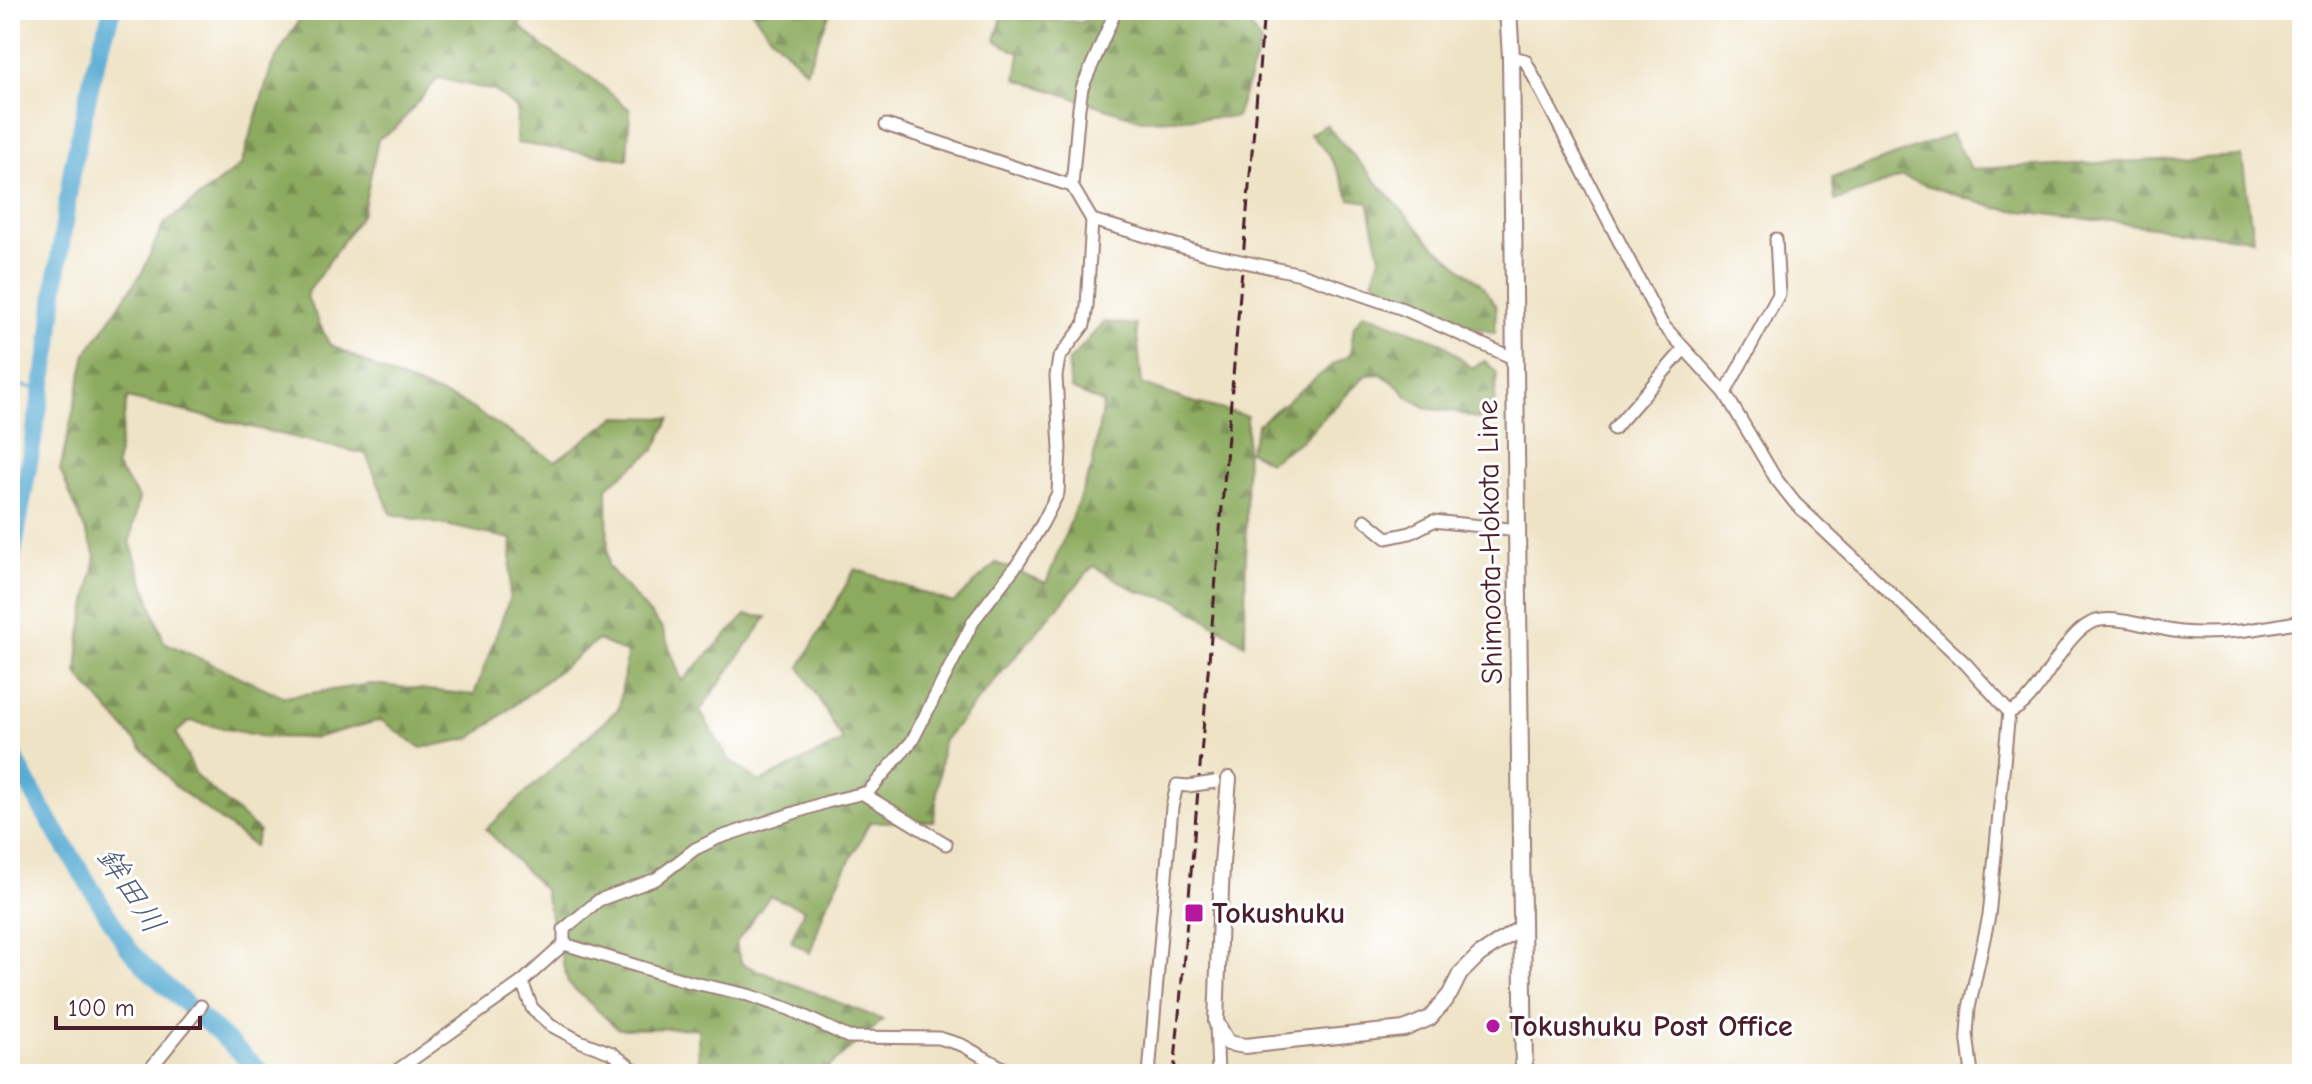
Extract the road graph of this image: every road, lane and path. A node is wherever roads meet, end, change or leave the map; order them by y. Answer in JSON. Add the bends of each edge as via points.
{"nodes":[{"id":1,"x":1116,"y":10,"type":"edge"},
{"id":2,"x":1490,"y":10,"type":"edge"},
{"id":3,"x":1508,"y":14,"type":"edge"},
{"id":4,"x":1511,"y":57,"type":"junction"},
{"id":5,"x":886,"y":125,"type":"dead end"},
{"id":6,"x":1072,"y":186,"type":"junction"},
{"id":7,"x":1092,"y":220,"type":"junction"},
{"id":8,"x":1776,"y":239,"type":"dead end"},
{"id":9,"x":1684,"y":349,"type":"junction"},
{"id":10,"x":1515,"y":359,"type":"junction"},
{"id":11,"x":1725,"y":393,"type":"junction"},
{"id":12,"x":1614,"y":429,"type":"dead end"},
{"id":13,"x":1365,"y":520,"type":"dead end"},
{"id":14,"x":1518,"y":530,"type":"junction"},
{"id":15,"x":2302,"y":621,"type":"edge"},
{"id":16,"x":2009,"y":712,"type":"junction"},
{"id":17,"x":1222,"y":780,"type":"joint"},
{"id":18,"x":865,"y":795,"type":"junction"},
{"id":19,"x":946,"y":844,"type":"dead end"},
{"id":20,"x":1522,"y":927,"type":"junction"},
{"id":21,"x":564,"y":944,"type":"junction"},
{"id":22,"x":522,"y":982,"type":"junction"},
{"id":23,"x":201,"y":1006,"type":"dead end"},
{"id":24,"x":1216,"y":1022,"type":"junction"},
{"id":25,"x":146,"y":1074,"type":"edge"},
{"id":26,"x":392,"y":1074,"type":"edge"},
{"id":27,"x":640,"y":1074,"type":"edge"},
{"id":28,"x":1009,"y":1074,"type":"edge"},
{"id":29,"x":1149,"y":1074,"type":"edge"},
{"id":30,"x":1218,"y":1074,"type":"edge"},
{"id":31,"x":1524,"y":1074,"type":"edge"},
{"id":32,"x":1972,"y":1074,"type":"edge"}],
"edges":[{"from":1,"to":6,"type":"street","via":[[1082,88]]},
{"from":2,"to":3,"type":"street"},
{"from":3,"to":4,"type":"main road","name":"Shimoota-Hokota Line"},
{"from":4,"to":9,"type":"street","via":[[1525,60],[1662,324]]},
{"from":4,"to":10,"type":"main road","name":"Shimoota-Hokota Line"},
{"from":5,"to":6,"type":"street"},
{"from":6,"to":7,"type":"street"},
{"from":7,"to":10,"type":"street","bridge":true,"via":[[1203,253],[1301,274],[1403,309]]},
{"from":7,"to":18,"type":"street","via":[[1084,325],[1059,358],[1056,376],[1058,493],[1019,562],[974,620],[912,741]]},
{"from":8,"to":11,"type":"street","via":[[1779,294]]},
{"from":9,"to":11,"type":"street"},
{"from":9,"to":12,"type":"street"},
{"from":10,"to":14,"type":"main road","name":"Shimoota-Hokota Line"},
{"from":11,"to":16,"type":"street","via":[[1795,503],[1955,653]]},
{"from":13,"to":14,"type":"street","via":[[1387,538],[1433,521]]},
{"from":14,"to":20,"type":"main road","name":"Shimoota-Hokota Line"},
{"from":15,"to":16,"type":"street","via":[[2230,633],[2096,621],[2060,654],[2028,700]]},
{"from":16,"to":32,"type":"street","via":[[1989,916],[1969,1008]]},
{"from":17,"to":24,"type":"street"},
{"from":17,"to":29,"type":"street","bridge":true,"via":[[1177,785]]},
{"from":18,"to":19,"type":"street"},
{"from":18,"to":21,"type":"street","via":[[827,802],[707,843],[656,879],[583,910],[564,929]]},
{"from":20,"to":24,"type":"street","via":[[1479,955],[1430,1018],[1404,1029],[1245,1046],[1228,1043]]},
{"from":20,"to":31,"type":"main road","name":"Shimoota-Hokota Line"},
{"from":21,"to":22,"type":"street"},
{"from":21,"to":28,"type":"street","via":[[748,995],[848,1037],[939,1038],[962,1045]]},
{"from":22,"to":26,"type":"street"},
{"from":22,"to":27,"type":"street","via":[[532,1008],[550,1025],[612,1053]]},
{"from":23,"to":25,"type":"street"},
{"from":24,"to":30,"type":"street"}]}
